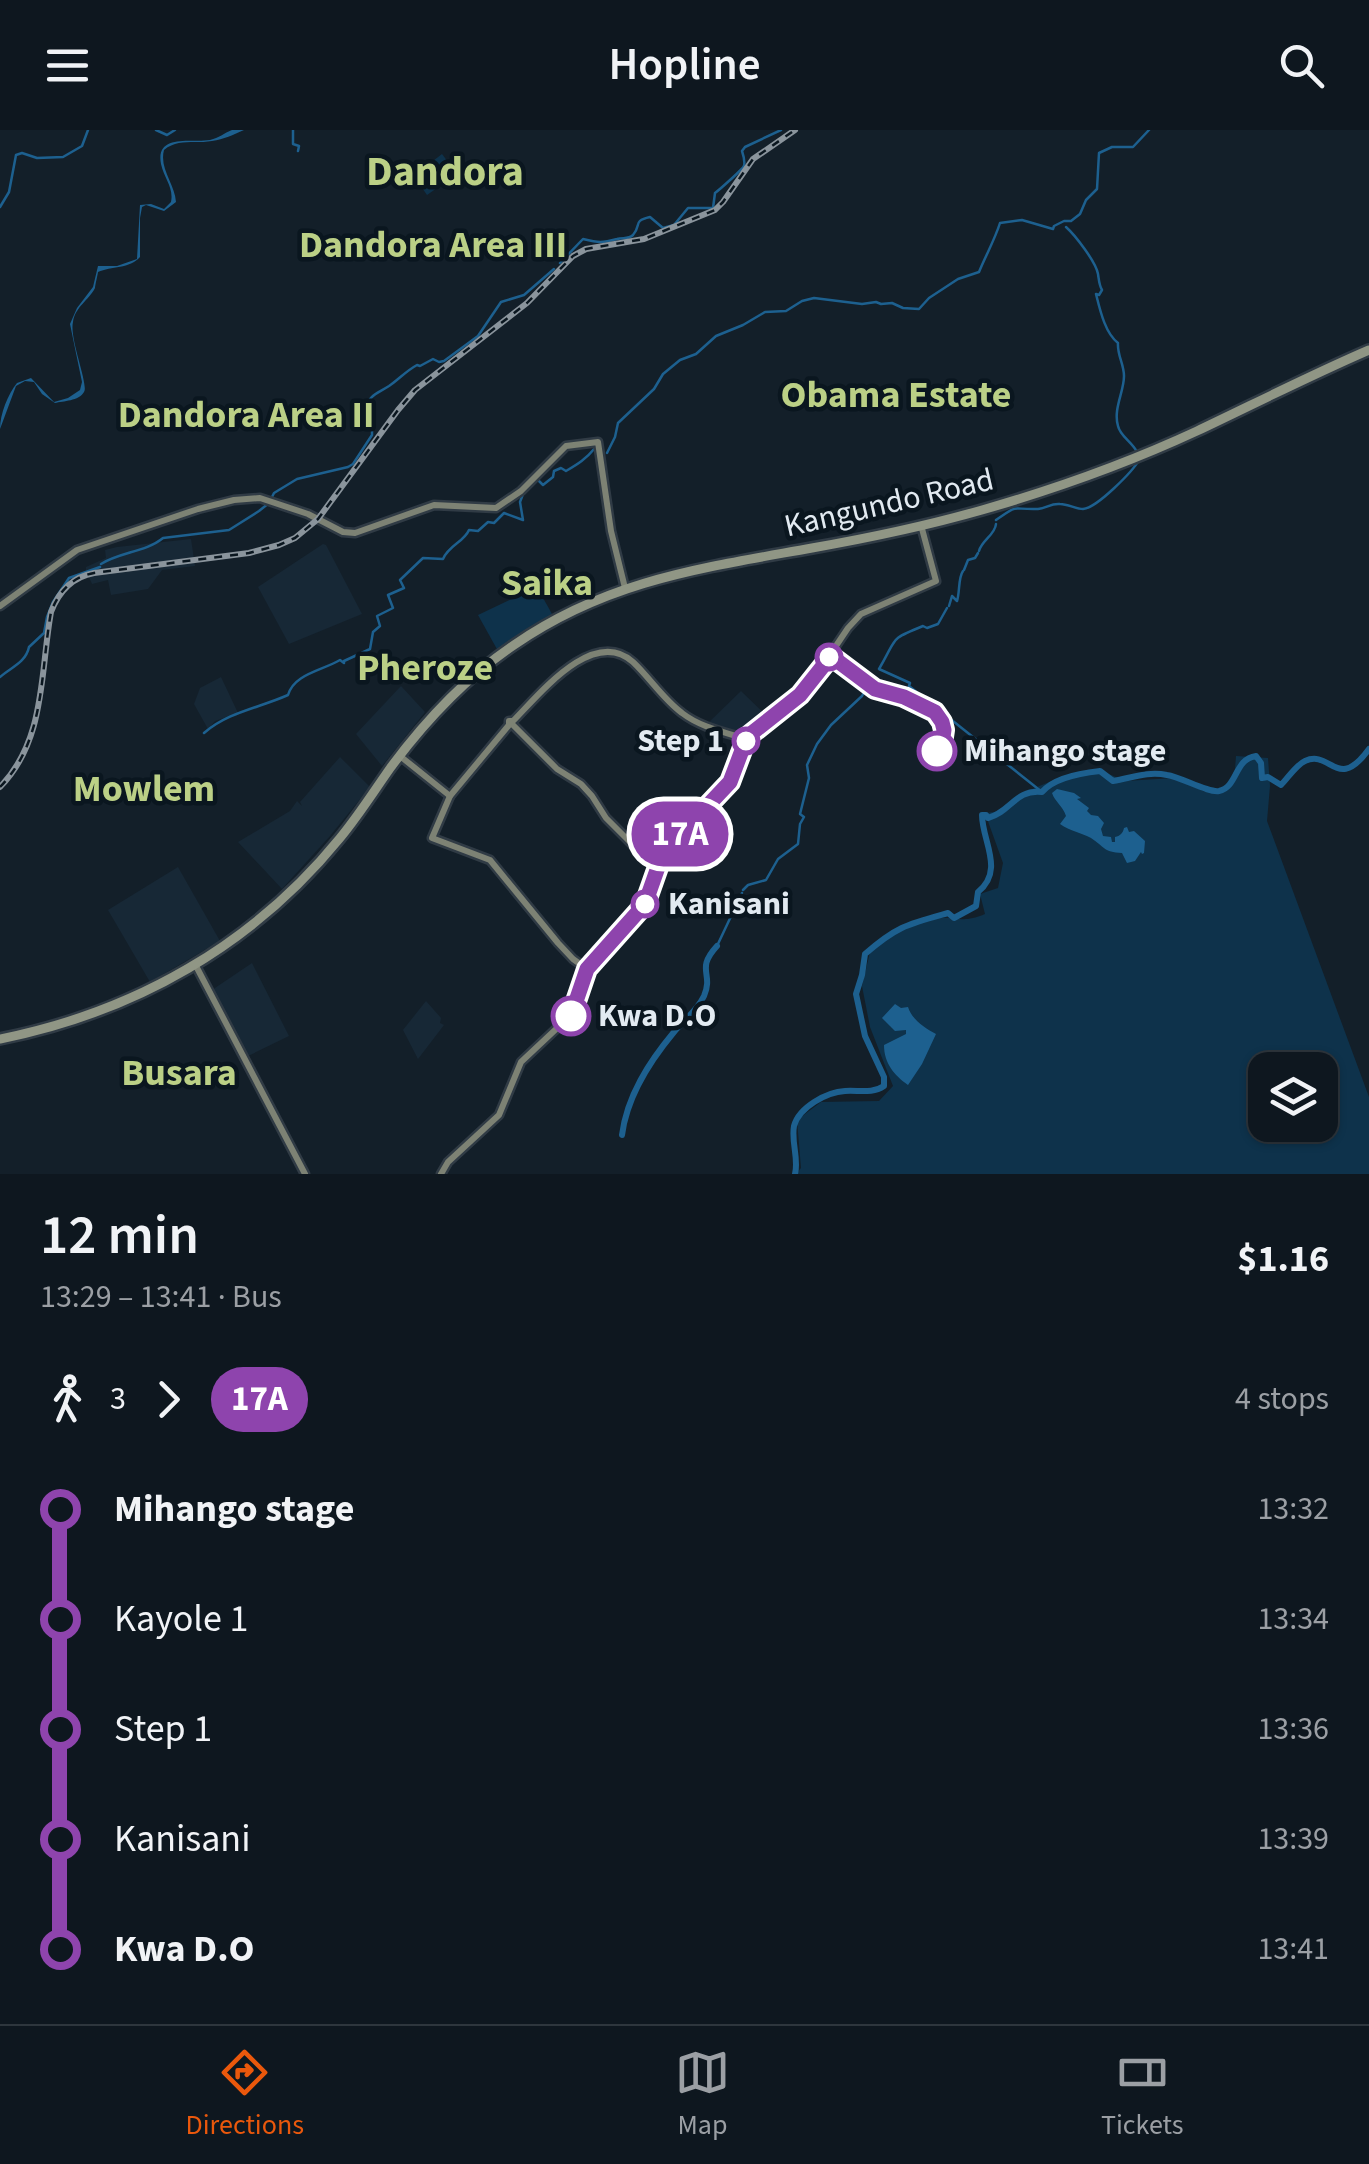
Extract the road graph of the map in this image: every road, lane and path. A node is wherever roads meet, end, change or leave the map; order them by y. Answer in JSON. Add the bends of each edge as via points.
{"nodes":[{"id":1,"x":1369,"y":350,"type":"edge"},
{"id":2,"x":922,"y":525,"type":"junction"},
{"id":3,"x":624,"y":588,"type":"junction"},
{"id":4,"x":0,"y":606,"type":"edge"},
{"id":5,"x":434,"y":715,"type":"junction"},
{"id":6,"x":512,"y":724,"type":"junction"},
{"id":7,"x":746,"y":740,"type":"junction"},
{"id":8,"x":400,"y":756,"type":"junction"},
{"id":9,"x":450,"y":796,"type":"junction"},
{"id":10,"x":660,"y":858,"type":"junction"},
{"id":11,"x":196,"y":966,"type":"junction"},
{"id":12,"x":587,"y":969,"type":"junction"},
{"id":13,"x":72,"y":1020,"type":"junction"},
{"id":14,"x":0,"y":1038,"type":"edge"},
{"id":15,"x":305,"y":1174,"type":"edge"},
{"id":16,"x":441,"y":1174,"type":"edge"}],
"edges":[{"from":1,"to":2,"type":"highway","name":"Kangundo Road","via":[[1116,465]]},
{"from":2,"to":3,"type":"highway","name":"Kangundo Road"},
{"from":2,"to":7,"type":"main road","via":[[936,581],[861,614],[800,695]]},
{"from":3,"to":4,"type":"main road","via":[[598,442],[566,446],[494,509],[434,505],[351,534],[257,498],[209,506],[82,548]]},
{"from":3,"to":5,"type":"highway","name":"Kangundo Road","via":[[529,635]]},
{"from":5,"to":8,"type":"highway","name":"Kangundo Road"},
{"from":5,"to":13,"type":"highway","name":"Kangundo Road","via":[[326,849],[263,912],[166,978]]},
{"from":6,"to":7,"type":"main road","via":[[558,676],[604,652],[625,656],[681,712]]},
{"from":6,"to":9,"type":"main road"},
{"from":6,"to":10,"type":"main road","via":[[581,784],[633,845]]},
{"from":7,"to":10,"type":"main road","via":[[730,782]]},
{"from":8,"to":9,"type":"main road"},
{"from":8,"to":11,"type":"highway","name":"Kangundo Road","via":[[306,877]]},
{"from":9,"to":12,"type":"main road","via":[[432,838],[490,860]]},
{"from":10,"to":12,"type":"main road","via":[[645,904]]},
{"from":11,"to":13,"type":"highway","name":"Kangundo Road"},
{"from":11,"to":15,"type":"main road"},
{"from":12,"to":16,"type":"main road","via":[[571,1015],[521,1062],[499,1115]]},
{"from":13,"to":14,"type":"highway","name":"Kangundo Road"}]}
